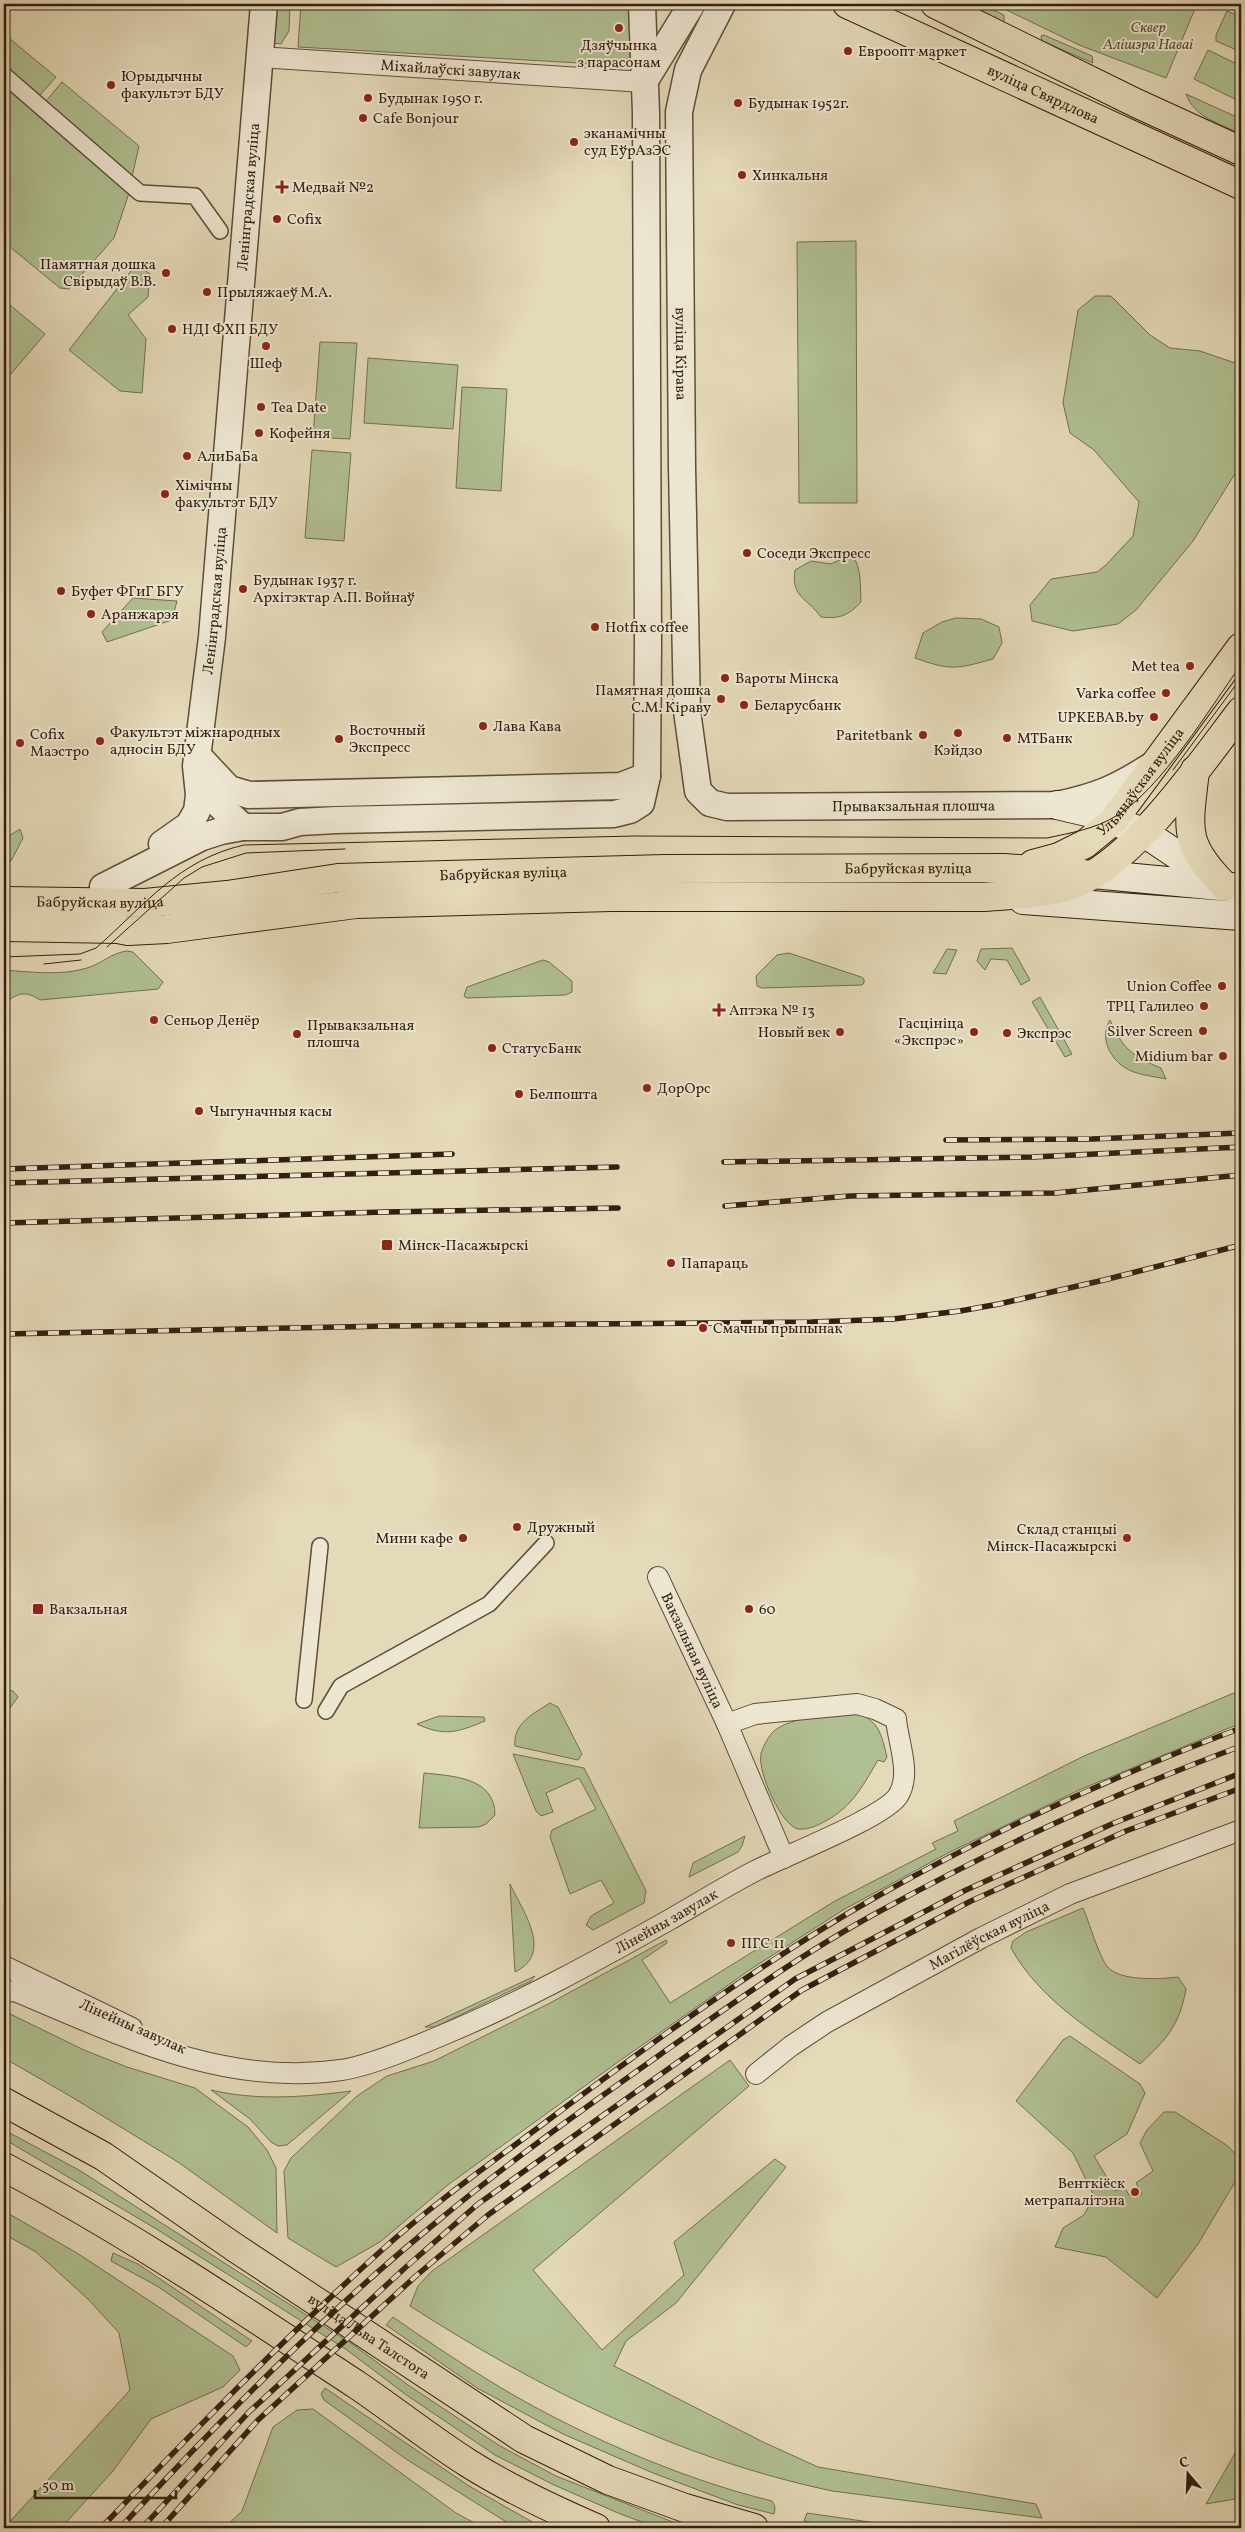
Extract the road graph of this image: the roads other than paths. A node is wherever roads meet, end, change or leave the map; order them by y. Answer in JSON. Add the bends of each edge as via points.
{"nodes":[{"id":1,"x":264,"y":4,"type":"edge"},
{"id":2,"x":642,"y":4,"type":"edge"},
{"id":3,"x":692,"y":4,"type":"edge"},
{"id":4,"x":722,"y":4,"type":"edge"},
{"id":5,"x":847,"y":4,"type":"edge"},
{"id":6,"x":935,"y":4,"type":"edge"},
{"id":7,"x":259,"y":56,"type":"junction"},
{"id":8,"x":4,"y":74,"type":"edge"},
{"id":9,"x":644,"y":82,"type":"junction"},
{"id":10,"x":1241,"y":151,"type":"edge"},
{"id":11,"x":1241,"y":185,"type":"edge"},
{"id":12,"x":220,"y":231,"type":"dead end"},
{"id":13,"x":1241,"y":647,"type":"edge"},
{"id":14,"x":647,"y":710,"type":"junction"},
{"id":15,"x":687,"y":711,"type":"junction"},
{"id":16,"x":1241,"y":711,"type":"edge"},
{"id":17,"x":198,"y":756,"type":"junction"},
{"id":18,"x":692,"y":758,"type":"joint"},
{"id":19,"x":1156,"y":763,"type":"junction"},
{"id":20,"x":1195,"y":770,"type":"junction"},
{"id":21,"x":647,"y":776,"type":"junction"},
{"id":22,"x":1057,"y":805,"type":"junction"},
{"id":23,"x":1113,"y":821,"type":"junction"},
{"id":24,"x":242,"y":826,"type":"junction"},
{"id":25,"x":1143,"y":832,"type":"junction"},
{"id":26,"x":1004,"y":868,"type":"junction"},
{"id":27,"x":1093,"y":874,"type":"junction"},
{"id":28,"x":103,"y":887,"type":"junction"},
{"id":29,"x":1233,"y":887,"type":"edge"},
{"id":30,"x":984,"y":897,"type":"junction"},
{"id":31,"x":4,"y":901,"type":"edge"},
{"id":32,"x":77,"y":915,"type":"junction"},
{"id":33,"x":1241,"y":916,"type":"edge"},
{"id":34,"x":4,"y":927,"type":"edge"},
{"id":35,"x":546,"y":1542,"type":"dead end"},
{"id":36,"x":320,"y":1546,"type":"dead end"},
{"id":37,"x":658,"y":1577,"type":"dead end"},
{"id":38,"x":304,"y":1700,"type":"dead end"},
{"id":39,"x":326,"y":1711,"type":"dead end"},
{"id":40,"x":896,"y":1719,"type":"joint"},
{"id":41,"x":727,"y":1724,"type":"junction"},
{"id":42,"x":1241,"y":1830,"type":"edge"},
{"id":43,"x":784,"y":1858,"type":"junction"},
{"id":44,"x":4,"y":1966,"type":"edge"},
{"id":45,"x":4,"y":1992,"type":"edge"},
{"id":46,"x":358,"y":2066,"type":"junction"},
{"id":47,"x":756,"y":2074,"type":"dead end"},
{"id":48,"x":4,"y":2102,"type":"edge"},
{"id":49,"x":4,"y":2167,"type":"edge"},
{"id":50,"x":596,"y":2528,"type":"edge"},
{"id":51,"x":754,"y":2528,"type":"edge"}],
"edges":[{"from":1,"to":7,"type":"street","name":"Ленінградская вуліца"},
{"from":2,"to":9,"type":"street"},
{"from":3,"to":9,"type":"street"},
{"from":4,"to":15,"type":"street","name":"вуліца Кірава","via":[[688,70],[679,112]]},
{"from":5,"to":11,"type":"main road","name":"вуліца Свярдлова"},
{"from":6,"to":10,"type":"main road","name":"вуліца Свярдлова"},
{"from":7,"to":9,"type":"street","name":"Міхайлаўскі завулак"},
{"from":7,"to":17,"type":"street","name":"Ленінградская вуліца","via":[[212,637]]},
{"from":8,"to":12,"type":"street","via":[[140,192],[195,196]]},
{"from":9,"to":14,"type":"street"},
{"from":13,"to":19,"type":"main road","name":"Ульянаўская вуліца"},
{"from":14,"to":15,"type":"street","via":[[655,719],[666,723],[677,721]]},
{"from":14,"to":21,"type":"street"},
{"from":15,"to":18,"type":"street","name":"вуліца Кірава"},
{"from":16,"to":20,"type":"main road","name":"Ульянаўская вуліца"},
{"from":17,"to":21,"type":"street","via":[[229,789],[249,795],[621,786]]},
{"from":17,"to":24,"type":"street","via":[[216,802]]},
{"from":17,"to":28,"type":"street","name":"Ленінградская вуліца","via":[[197,811],[189,825]]},
{"from":18,"to":22,"type":"street","name":"Прывакзальная плошча","via":[[698,791],[710,803],[727,807]]},
{"from":19,"to":22,"type":"street","name":"Прывакзальная плошча","via":[[1120,786]]},
{"from":19,"to":23,"type":"main road","name":"Ульянаўская вуліца"},
{"from":20,"to":25,"type":"main road","name":"Ульянаўская вуліца"},
{"from":20,"to":29,"type":"main road","via":[[1191,838],[1204,865]]},
{"from":21,"to":24,"type":"street","via":[[641,803],[614,814],[336,820],[300,822],[282,827]]},
{"from":22,"to":23,"type":"main road"},
{"from":23,"to":25,"type":"main road"},
{"from":23,"to":26,"type":"main road","name":"Ульянаўская вуліца","via":[[1085,844],[1059,857]]},
{"from":24,"to":28,"type":"street","via":[[202,837]]},
{"from":25,"to":27,"type":"main road","name":"Ульянаўская вуліца"},
{"from":25,"to":29,"type":"main road"},
{"from":26,"to":27,"type":"main road"},
{"from":26,"to":32,"type":"main road","name":"Бабруйская вуліца","via":[[665,869],[338,878]]},
{"from":27,"to":29,"type":"main road"},
{"from":27,"to":30,"type":"main road","name":"Бабруйская вуліца","via":[[1065,887],[1044,892]]},
{"from":28,"to":32,"type":"street","name":"Ленінградская вуліца"},
{"from":30,"to":32,"type":"main road","name":"Бабруйская вуліца","via":[[611,897],[356,904],[128,931]]},
{"from":30,"to":33,"type":"main road","name":"Бабруйская вуліца"},
{"from":31,"to":32,"type":"main road","name":"Бабруйская вуліца"},
{"from":32,"to":34,"type":"main road","name":"Бабруйская вуліца"},
{"from":35,"to":39,"type":"street","via":[[489,1604],[340,1686]]},
{"from":36,"to":38,"type":"street"},
{"from":37,"to":41,"type":"street","name":"Вакзальная вуліца"},
{"from":40,"to":41,"type":"street","name":"Вакзальная вуліца","via":[[857,1704],[755,1714]]},
{"from":40,"to":43,"type":"street","name":"Лінейны завулак","via":[[905,1779],[898,1796],[852,1825]]},
{"from":41,"to":43,"type":"street","name":"Вакзальная вуліца"},
{"from":42,"to":47,"type":"street","name":"Магілёўская вуліца","via":[[1070,1894],[990,1933],[827,2022]]},
{"from":43,"to":46,"type":"street","name":"Лінейны завулак","via":[[755,1870],[572,1972],[476,2020],[424,2043]]},
{"from":44,"to":46,"type":"street","name":"Лінейны завулак","via":[[152,2037],[193,2053],[280,2066],[340,2062]]},
{"from":45,"to":46,"type":"street","name":"Лінейны завулак","via":[[15,1991],[94,2026],[198,2062],[280,2073],[342,2070]]},
{"from":48,"to":51,"type":"main road","name":"вуліца Льва Талстога","via":[[103,2156],[524,2439],[608,2480],[685,2508]]},
{"from":49,"to":50,"type":"main road","via":[[174,2264],[468,2463],[540,2503]]}]}
